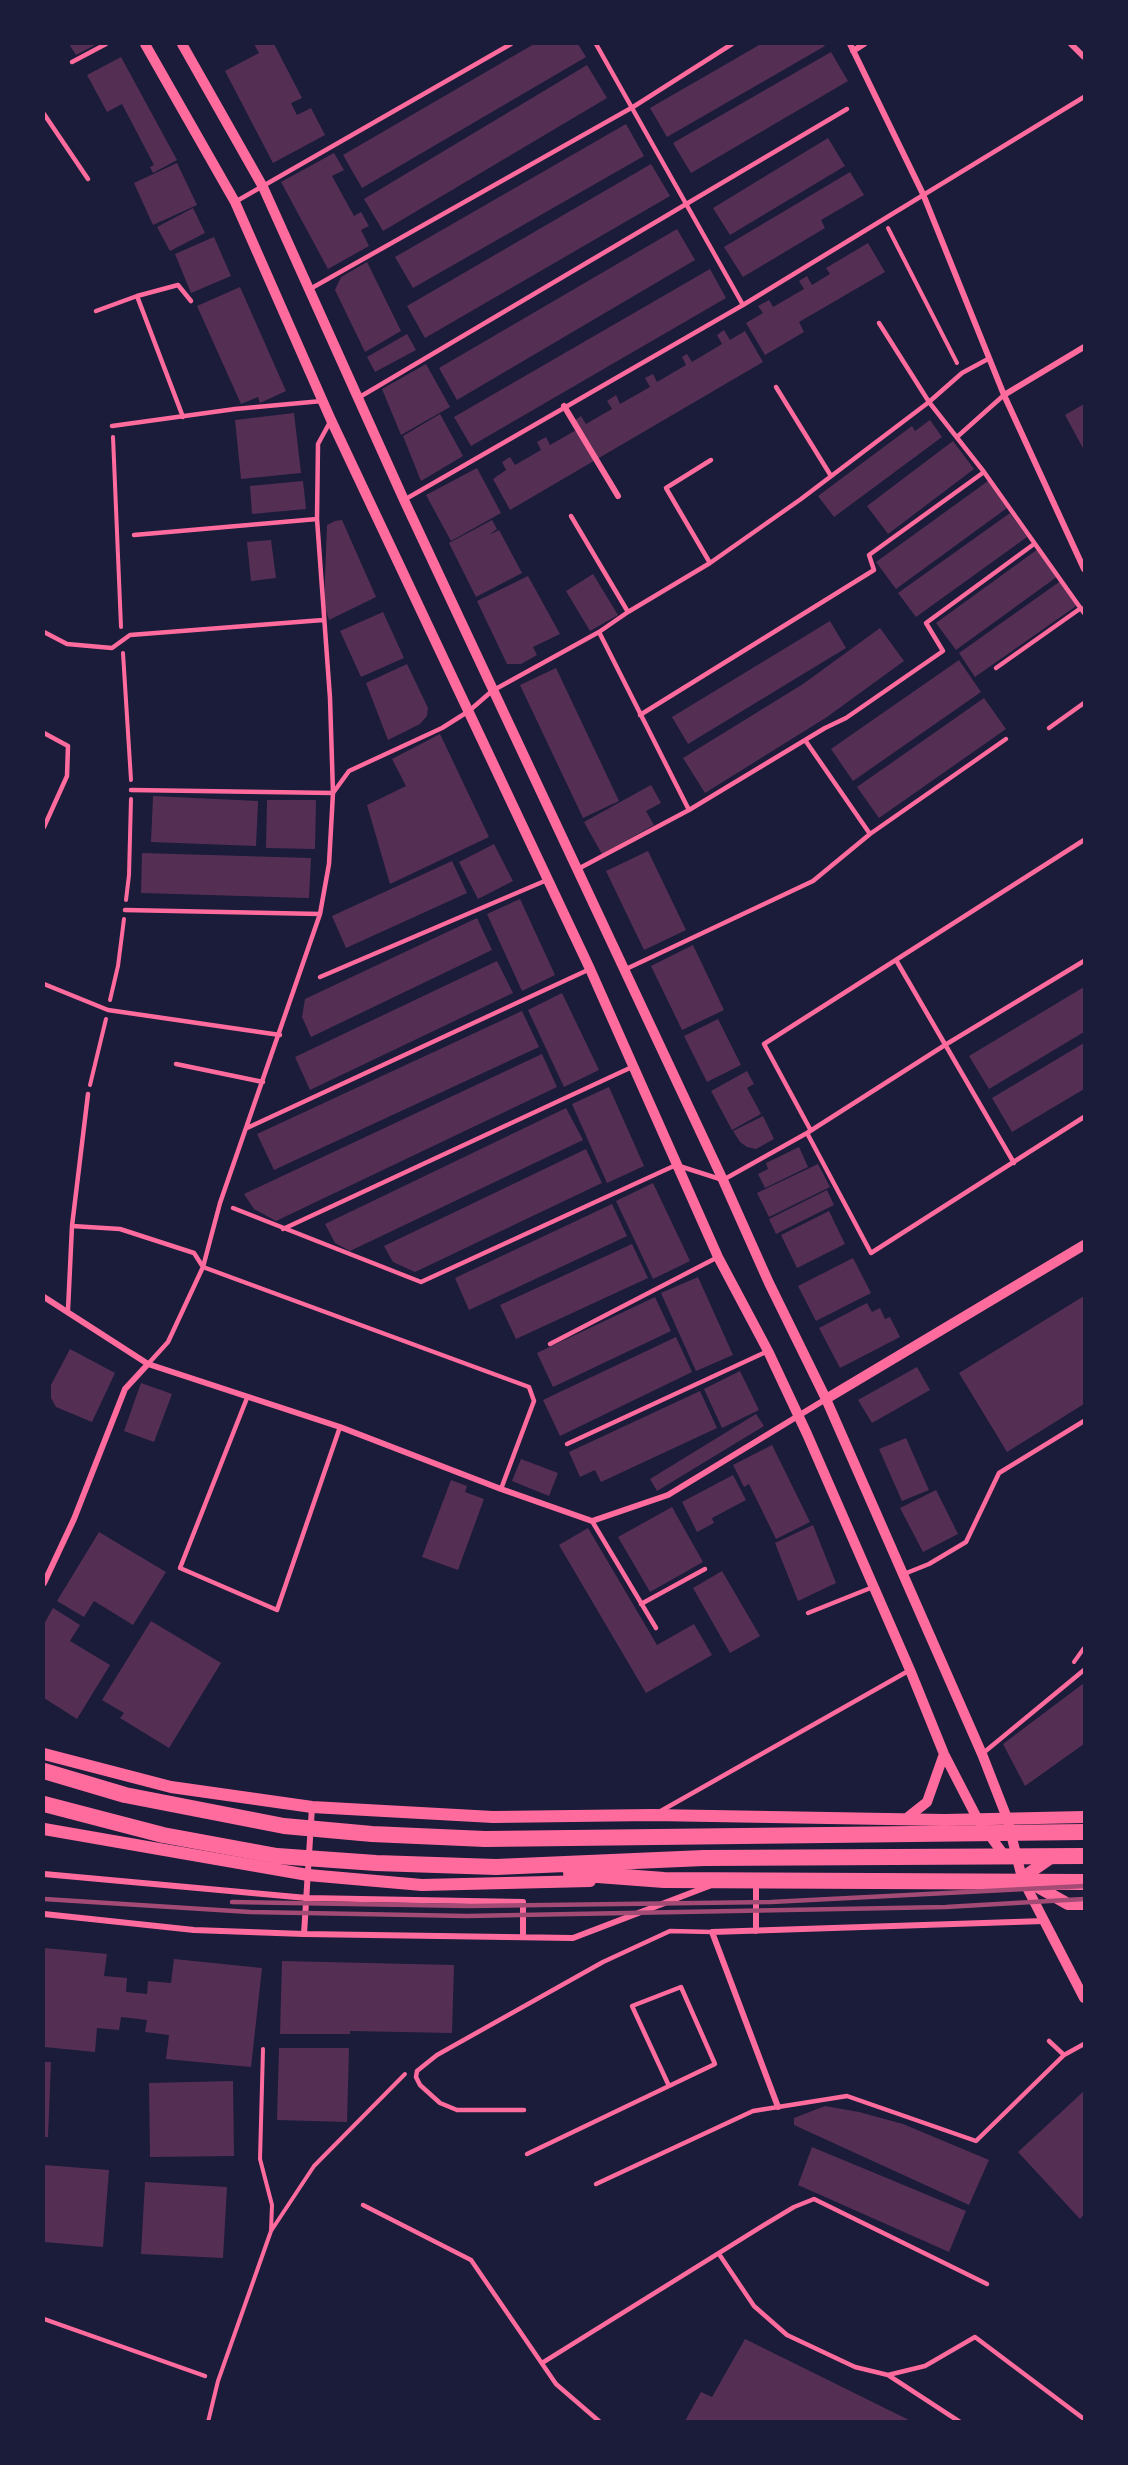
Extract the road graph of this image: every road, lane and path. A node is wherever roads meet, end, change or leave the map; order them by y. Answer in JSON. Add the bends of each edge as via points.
{"nodes":[{"id":1,"x":106,"y":44,"type":"edge"},
{"id":2,"x":145,"y":44,"type":"edge"},
{"id":3,"x":182,"y":44,"type":"edge"},
{"id":4,"x":511,"y":44,"type":"edge"},
{"id":5,"x":596,"y":44,"type":"edge"},
{"id":6,"x":732,"y":44,"type":"edge"},
{"id":7,"x":850,"y":44,"type":"edge"},
{"id":8,"x":864,"y":44,"type":"edge"},
{"id":9,"x":1071,"y":44,"type":"edge"},
{"id":10,"x":853,"y":51,"type":"junction"},
{"id":11,"x":1084,"y":57,"type":"edge"},
{"id":12,"x":72,"y":62,"type":"dead end"},
{"id":13,"x":1084,"y":97,"type":"edge"},
{"id":14,"x":633,"y":107,"type":"junction"},
{"id":15,"x":847,"y":109,"type":"dead end"},
{"id":16,"x":44,"y":114,"type":"edge"},
{"id":17,"x":88,"y":179,"type":"dead end"},
{"id":18,"x":263,"y":187,"type":"junction"},
{"id":19,"x":923,"y":194,"type":"junction"},
{"id":20,"x":235,"y":202,"type":"junction"},
{"id":21,"x":686,"y":205,"type":"junction"},
{"id":22,"x":883,"y":220,"type":"junction"},
{"id":23,"x":308,"y":290,"type":"junction"},
{"id":24,"x":137,"y":296,"type":"junction"},
{"id":25,"x":191,"y":301,"type":"dead end"},
{"id":26,"x":742,"y":304,"type":"junction"},
{"id":27,"x":96,"y":311,"type":"dead end"},
{"id":28,"x":879,"y":323,"type":"dead end"},
{"id":29,"x":1084,"y":347,"type":"edge"},
{"id":30,"x":988,"y":359,"type":"junction"},
{"id":31,"x":962,"y":374,"type":"junction"},
{"id":32,"x":776,"y":387,"type":"dead end"},
{"id":33,"x":1004,"y":395,"type":"junction"},
{"id":34,"x":358,"y":398,"type":"junction"},
{"id":35,"x":322,"y":401,"type":"junction"},
{"id":36,"x":929,"y":402,"type":"junction"},
{"id":37,"x":564,"y":406,"type":"junction"},
{"id":38,"x":183,"y":417,"type":"junction"},
{"id":39,"x":331,"y":420,"type":"junction"},
{"id":40,"x":112,"y":426,"type":"joint"},
{"id":41,"x":957,"y":437,"type":"junction"},
{"id":42,"x":711,"y":460,"type":"dead end"},
{"id":43,"x":984,"y":472,"type":"junction"},
{"id":44,"x":831,"y":476,"type":"junction"},
{"id":45,"x":618,"y":496,"type":"dead end"},
{"id":46,"x":404,"y":500,"type":"junction"},
{"id":47,"x":571,"y":516,"type":"dead end"},
{"id":48,"x":317,"y":519,"type":"junction"},
{"id":49,"x":134,"y":535,"type":"dead end"},
{"id":50,"x":1034,"y":544,"type":"junction"},
{"id":51,"x":710,"y":563,"type":"junction"},
{"id":52,"x":1084,"y":569,"type":"edge"},
{"id":53,"x":1083,"y":611,"type":"edge"},
{"id":54,"x":628,"y":612,"type":"junction"},
{"id":55,"x":323,"y":620,"type":"junction"},
{"id":56,"x":44,"y":632,"type":"edge"},
{"id":57,"x":599,"y":632,"type":"junction"},
{"id":58,"x":122,"y":640,"type":"junction"},
{"id":59,"x":996,"y":668,"type":"dead end"},
{"id":60,"x":492,"y":691,"type":"junction"},
{"id":61,"x":1084,"y":703,"type":"edge"},
{"id":62,"x":469,"y":711,"type":"junction"},
{"id":63,"x":640,"y":715,"type":"junction"},
{"id":64,"x":1049,"y":728,"type":"dead end"},
{"id":65,"x":44,"y":733,"type":"edge"},
{"id":66,"x":1006,"y":739,"type":"dead end"},
{"id":67,"x":805,"y":740,"type":"junction"},
{"id":68,"x":131,"y":790,"type":"junction"},
{"id":69,"x":333,"y":793,"type":"junction"},
{"id":70,"x":689,"y":810,"type":"junction"},
{"id":71,"x":44,"y":827,"type":"edge"},
{"id":72,"x":870,"y":834,"type":"junction"},
{"id":73,"x":1084,"y":840,"type":"edge"},
{"id":74,"x":578,"y":869,"type":"junction"},
{"id":75,"x":547,"y":880,"type":"junction"},
{"id":76,"x":125,"y":910,"type":"junction"},
{"id":77,"x":320,"y":914,"type":"junction"},
{"id":78,"x":896,"y":960,"type":"junction"},
{"id":79,"x":1084,"y":961,"type":"edge"},
{"id":80,"x":590,"y":969,"type":"junction"},
{"id":81,"x":624,"y":970,"type":"junction"},
{"id":82,"x":320,"y":977,"type":"dead end"},
{"id":83,"x":44,"y":984,"type":"edge"},
{"id":84,"x":108,"y":1010,"type":"junction"},
{"id":85,"x":280,"y":1035,"type":"junction"},
{"id":86,"x":945,"y":1045,"type":"junction"},
{"id":87,"x":176,"y":1064,"type":"dead end"},
{"id":88,"x":632,"y":1067,"type":"junction"},
{"id":89,"x":263,"y":1082,"type":"junction"},
{"id":90,"x":88,"y":1094,"type":"joint"},
{"id":91,"x":1084,"y":1117,"type":"edge"},
{"id":92,"x":247,"y":1128,"type":"junction"},
{"id":93,"x":808,"y":1131,"type":"junction"},
{"id":94,"x":1014,"y":1163,"type":"junction"},
{"id":95,"x":676,"y":1165,"type":"junction"},
{"id":96,"x":723,"y":1180,"type":"junction"},
{"id":97,"x":233,"y":1208,"type":"dead end"},
{"id":98,"x":72,"y":1226,"type":"junction"},
{"id":99,"x":283,"y":1229,"type":"junction"},
{"id":100,"x":1084,"y":1245,"type":"edge"},
{"id":101,"x":718,"y":1257,"type":"junction"},
{"id":102,"x":203,"y":1267,"type":"junction"},
{"id":103,"x":44,"y":1297,"type":"edge"},
{"id":104,"x":68,"y":1310,"type":"junction"},
{"id":105,"x":550,"y":1344,"type":"dead end"},
{"id":106,"x":768,"y":1352,"type":"junction"},
{"id":107,"x":148,"y":1364,"type":"junction"},
{"id":108,"x":248,"y":1398,"type":"junction"},
{"id":109,"x":826,"y":1399,"type":"junction"},
{"id":110,"x":798,"y":1416,"type":"junction"},
{"id":111,"x":1084,"y":1421,"type":"edge"},
{"id":112,"x":340,"y":1427,"type":"junction"},
{"id":113,"x":567,"y":1444,"type":"dead end"},
{"id":114,"x":501,"y":1490,"type":"junction"},
{"id":115,"x":592,"y":1521,"type":"junction"},
{"id":116,"x":705,"y":1569,"type":"dead end"},
{"id":117,"x":904,"y":1574,"type":"junction"},
{"id":118,"x":44,"y":1583,"type":"edge"},
{"id":119,"x":873,"y":1586,"type":"junction"},
{"id":120,"x":641,"y":1604,"type":"junction"},
{"id":121,"x":808,"y":1612,"type":"dead end"},
{"id":122,"x":656,"y":1629,"type":"dead end"},
{"id":123,"x":910,"y":1670,"type":"junction"},
{"id":124,"x":1084,"y":1670,"type":"edge"},
{"id":125,"x":44,"y":1754,"type":"edge"},
{"id":126,"x":944,"y":1754,"type":"junction"},
{"id":127,"x":982,"y":1754,"type":"junction"},
{"id":128,"x":44,"y":1771,"type":"edge"},
{"id":129,"x":44,"y":1804,"type":"edge"},
{"id":130,"x":312,"y":1807,"type":"junction"},
{"id":131,"x":653,"y":1815,"type":"junction"},
{"id":132,"x":908,"y":1817,"type":"junction"},
{"id":133,"x":1084,"y":1817,"type":"edge"},
{"id":134,"x":977,"y":1818,"type":"junction"},
{"id":135,"x":1007,"y":1818,"type":"junction"},
{"id":136,"x":44,"y":1829,"type":"edge"},
{"id":137,"x":1084,"y":1832,"type":"edge"},
{"id":138,"x":1084,"y":1854,"type":"edge"},
{"id":139,"x":496,"y":1867,"type":"junction"},
{"id":140,"x":44,"y":1874,"type":"edge"},
{"id":141,"x":308,"y":1875,"type":"junction"},
{"id":142,"x":729,"y":1878,"type":"junction"},
{"id":143,"x":756,"y":1878,"type":"junction"},
{"id":144,"x":1022,"y":1878,"type":"junction"},
{"id":145,"x":1084,"y":1882,"type":"edge"},
{"id":146,"x":307,"y":1898,"type":"junction"},
{"id":147,"x":1084,"y":1904,"type":"edge"},
{"id":148,"x":44,"y":1914,"type":"edge"},
{"id":149,"x":1044,"y":1921,"type":"junction"},
{"id":150,"x":756,"y":1931,"type":"junction"},
{"id":151,"x":712,"y":1932,"type":"junction"},
{"id":152,"x":304,"y":1934,"type":"junction"},
{"id":153,"x":523,"y":1937,"type":"junction"},
{"id":154,"x":1084,"y":1998,"type":"edge"},
{"id":155,"x":1049,"y":2041,"type":"dead end"},
{"id":156,"x":1084,"y":2044,"type":"edge"},
{"id":157,"x":263,"y":2049,"type":"dead end"},
{"id":158,"x":1064,"y":2055,"type":"junction"},
{"id":159,"x":669,"y":2086,"type":"junction"},
{"id":160,"x":778,"y":2107,"type":"junction"},
{"id":161,"x":524,"y":2110,"type":"dead end"},
{"id":162,"x":527,"y":2154,"type":"dead end"},
{"id":163,"x":596,"y":2184,"type":"dead end"},
{"id":164,"x":363,"y":2205,"type":"dead end"},
{"id":165,"x":718,"y":2254,"type":"junction"},
{"id":166,"x":987,"y":2284,"type":"dead end"},
{"id":167,"x":44,"y":2319,"type":"edge"},
{"id":168,"x":542,"y":2363,"type":"junction"},
{"id":169,"x":888,"y":2375,"type":"junction"},
{"id":170,"x":204,"y":2376,"type":"dead end"},
{"id":171,"x":1084,"y":2419,"type":"edge"},
{"id":172,"x":208,"y":2421,"type":"edge"},
{"id":173,"x":600,"y":2421,"type":"edge"},
{"id":174,"x":960,"y":2421,"type":"edge"}],
"edges":[{"from":1,"to":12,"type":"lane"},
{"from":2,"to":20,"type":"street"},
{"from":3,"to":18,"type":"street"},
{"from":4,"to":18,"type":"lane"},
{"from":5,"to":14,"type":"lane"},
{"from":6,"to":14,"type":"lane"},
{"from":7,"to":10,"type":"street"},
{"from":8,"to":10,"type":"street"},
{"from":9,"to":11,"type":"street"},
{"from":10,"to":19,"type":"street"},
{"from":13,"to":19,"type":"lane"},
{"from":14,"to":21,"type":"lane"},
{"from":14,"to":23,"type":"lane"},
{"from":15,"to":21,"type":"lane"},
{"from":16,"to":17,"type":"lane"},
{"from":18,"to":20,"type":"lane"},
{"from":18,"to":23,"type":"street"},
{"from":19,"to":22,"type":"lane"},
{"from":19,"to":30,"type":"street"},
{"from":20,"to":35,"type":"street"},
{"from":21,"to":26,"type":"lane"},
{"from":21,"to":34,"type":"lane"},
{"from":22,"to":26,"type":"lane"},
{"from":22,"to":31,"type":"path"},
{"from":23,"to":34,"type":"street"},
{"from":24,"to":25,"type":"lane","via":[[178,285]]},
{"from":24,"to":27,"type":"lane"},
{"from":24,"to":38,"type":"lane"},
{"from":26,"to":37,"type":"lane"},
{"from":28,"to":36,"type":"lane"},
{"from":29,"to":33,"type":"street"},
{"from":30,"to":31,"type":"lane"},
{"from":30,"to":33,"type":"street"},
{"from":31,"to":36,"type":"lane"},
{"from":32,"to":44,"type":"lane"},
{"from":33,"to":41,"type":"lane"},
{"from":33,"to":52,"type":"street"},
{"from":34,"to":46,"type":"street"},
{"from":35,"to":38,"type":"lane"},
{"from":35,"to":39,"type":"street"},
{"from":36,"to":41,"type":"lane"},
{"from":36,"to":44,"type":"lane"},
{"from":37,"to":45,"type":"street"},
{"from":37,"to":46,"type":"lane"},
{"from":38,"to":40,"type":"lane"},
{"from":39,"to":48,"type":"lane","via":[[318,444]]},
{"from":39,"to":62,"type":"street"},
{"from":40,"to":58,"type":"path"},
{"from":41,"to":43,"type":"lane"},
{"from":42,"to":51,"type":"lane","via":[[666,488]]},
{"from":43,"to":50,"type":"lane"},
{"from":43,"to":63,"type":"lane","via":[[869,555],[874,570]]},
{"from":44,"to":51,"type":"lane"},
{"from":46,"to":60,"type":"street"},
{"from":47,"to":54,"type":"lane"},
{"from":48,"to":49,"type":"lane"},
{"from":48,"to":55,"type":"lane"},
{"from":50,"to":53,"type":"lane"},
{"from":50,"to":67,"type":"lane","via":[[926,623],[943,651],[846,718]]},
{"from":51,"to":54,"type":"lane"},
{"from":53,"to":59,"type":"lane"},
{"from":54,"to":57,"type":"lane"},
{"from":55,"to":58,"type":"lane","via":[[129,635]]},
{"from":55,"to":69,"type":"lane"},
{"from":56,"to":58,"type":"lane","via":[[67,644],[112,648]]},
{"from":57,"to":60,"type":"lane"},
{"from":57,"to":63,"type":"lane"},
{"from":58,"to":68,"type":"path"},
{"from":60,"to":62,"type":"lane"},
{"from":60,"to":74,"type":"street"},
{"from":61,"to":64,"type":"lane"},
{"from":62,"to":69,"type":"lane","via":[[442,728],[349,771]]},
{"from":62,"to":75,"type":"street"},
{"from":63,"to":70,"type":"lane"},
{"from":65,"to":71,"type":"lane","via":[[68,746],[67,776]]},
{"from":66,"to":72,"type":"lane"},
{"from":67,"to":70,"type":"lane"},
{"from":67,"to":72,"type":"lane"},
{"from":68,"to":69,"type":"lane"},
{"from":68,"to":76,"type":"path"},
{"from":69,"to":77,"type":"lane","via":[[329,864]]},
{"from":70,"to":74,"type":"lane"},
{"from":72,"to":81,"type":"lane","via":[[813,881]]},
{"from":73,"to":78,"type":"lane"},
{"from":74,"to":81,"type":"street"},
{"from":75,"to":80,"type":"street"},
{"from":75,"to":82,"type":"lane"},
{"from":76,"to":77,"type":"lane"},
{"from":76,"to":84,"type":"path"},
{"from":77,"to":85,"type":"lane"},
{"from":78,"to":86,"type":"lane"},
{"from":78,"to":93,"type":"lane","via":[[764,1044]]},
{"from":79,"to":86,"type":"lane"},
{"from":80,"to":88,"type":"street"},
{"from":80,"to":92,"type":"lane"},
{"from":81,"to":96,"type":"street"},
{"from":83,"to":84,"type":"lane"},
{"from":84,"to":85,"type":"lane"},
{"from":84,"to":90,"type":"path"},
{"from":85,"to":89,"type":"lane"},
{"from":86,"to":93,"type":"lane"},
{"from":86,"to":94,"type":"lane"},
{"from":87,"to":89,"type":"lane"},
{"from":88,"to":95,"type":"street"},
{"from":88,"to":99,"type":"lane"},
{"from":89,"to":92,"type":"lane"},
{"from":90,"to":98,"type":"lane"},
{"from":91,"to":94,"type":"lane"},
{"from":92,"to":102,"type":"lane","via":[[220,1203]]},
{"from":93,"to":94,"type":"lane","via":[[871,1254]]},
{"from":93,"to":96,"type":"lane"},
{"from":95,"to":96,"type":"lane"},
{"from":95,"to":99,"type":"lane","via":[[421,1282]]},
{"from":95,"to":101,"type":"street"},
{"from":96,"to":109,"type":"street"},
{"from":97,"to":99,"type":"lane"},
{"from":98,"to":102,"type":"lane","via":[[120,1229],[194,1253]]},
{"from":98,"to":104,"type":"lane"},
{"from":100,"to":109,"type":"street"},
{"from":101,"to":105,"type":"lane"},
{"from":101,"to":106,"type":"street"},
{"from":102,"to":107,"type":"lane","via":[[168,1342]]},
{"from":102,"to":114,"type":"lane","via":[[529,1387],[534,1401]]},
{"from":103,"to":104,"type":"street"},
{"from":104,"to":107,"type":"street"},
{"from":106,"to":110,"type":"street"},
{"from":106,"to":113,"type":"lane"},
{"from":107,"to":108,"type":"street"},
{"from":107,"to":118,"type":"street","via":[[126,1389]]},
{"from":108,"to":112,"type":"street"},
{"from":108,"to":112,"type":"lane","via":[[180,1568],[277,1610]]},
{"from":109,"to":110,"type":"street"},
{"from":109,"to":117,"type":"street"},
{"from":110,"to":115,"type":"street","via":[[668,1495]]},
{"from":110,"to":119,"type":"street"},
{"from":111,"to":117,"type":"lane","via":[[999,1473],[966,1542]]},
{"from":112,"to":114,"type":"street"},
{"from":114,"to":115,"type":"street"},
{"from":115,"to":120,"type":"lane"},
{"from":116,"to":120,"type":"lane"},
{"from":117,"to":127,"type":"street"},
{"from":119,"to":121,"type":"lane"},
{"from":119,"to":123,"type":"street"},
{"from":120,"to":122,"type":"lane"},
{"from":123,"to":126,"type":"street"},
{"from":123,"to":131,"type":"lane"},
{"from":124,"to":127,"type":"lane"},
{"from":125,"to":130,"type":"main road","via":[[171,1787]]},
{"from":126,"to":132,"type":"street","via":[[927,1802]]},
{"from":126,"to":134,"type":"street"},
{"from":127,"to":135,"type":"street"},
{"from":128,"to":137,"type":"highway","via":[[125,1795],[284,1826],[372,1834],[485,1839]]},
{"from":129,"to":139,"type":"highway","via":[[163,1835],[277,1856]]},
{"from":130,"to":131,"type":"main road","via":[[493,1817]]},
{"from":130,"to":141,"type":"street"},
{"from":131,"to":132,"type":"main road"},
{"from":132,"to":134,"type":"main road"},
{"from":133,"to":135,"type":"main road"},
{"from":134,"to":135,"type":"main road"},
{"from":134,"to":144,"type":"street"},
{"from":135,"to":144,"type":"street"},
{"from":136,"to":141,"type":"main road"},
{"from":138,"to":139,"type":"highway","via":[[704,1858]]},
{"from":138,"to":144,"type":"main road","via":[[1059,1852]]},
{"from":139,"to":145,"type":"highway","via":[[664,1880]]},
{"from":140,"to":146,"type":"street"},
{"from":141,"to":142,"type":"main road","via":[[422,1885]]},
{"from":141,"to":146,"type":"street"},
{"from":142,"to":143,"type":"main road"},
{"from":142,"to":153,"type":"street","via":[[573,1938]]},
{"from":143,"to":144,"type":"main road"},
{"from":143,"to":150,"type":"street"},
{"from":144,"to":147,"type":"main road","via":[[1068,1904]]},
{"from":144,"to":149,"type":"street"},
{"from":146,"to":152,"type":"street"},
{"from":146,"to":153,"type":"street","via":[[523,1902]]},
{"from":148,"to":152,"type":"street","via":[[194,1930]]},
{"from":149,"to":150,"type":"street"},
{"from":149,"to":154,"type":"street"},
{"from":150,"to":151,"type":"street"},
{"from":151,"to":160,"type":"street"},
{"from":151,"to":161,"type":"lane","via":[[670,1930],[603,1962],[437,2055],[417,2072],[420,2085],[440,2103],[457,2110]]},
{"from":152,"to":153,"type":"street"},
{"from":155,"to":158,"type":"lane"},
{"from":156,"to":158,"type":"lane"},
{"from":157,"to":172,"type":"path","via":[[260,2159],[272,2205],[272,2231],[218,2381]]},
{"from":158,"to":160,"type":"lane","via":[[976,2141],[847,2096]]},
{"from":159,"to":159,"type":"lane","via":[[633,2007],[681,1987],[715,2064]]},
{"from":159,"to":162,"type":"lane"},
{"from":160,"to":163,"type":"lane","via":[[753,2111]]},
{"from":164,"to":168,"type":"lane","via":[[471,2260]]},
{"from":165,"to":166,"type":"lane","via":[[794,2207],[814,2199]]},
{"from":165,"to":168,"type":"lane"},
{"from":165,"to":169,"type":"lane","via":[[754,2306],[787,2335],[855,2367]]},
{"from":167,"to":170,"type":"lane"},
{"from":168,"to":173,"type":"lane","via":[[556,2384]]},
{"from":169,"to":171,"type":"lane","via":[[925,2366],[975,2337]]},
{"from":169,"to":174,"type":"lane"}]}
